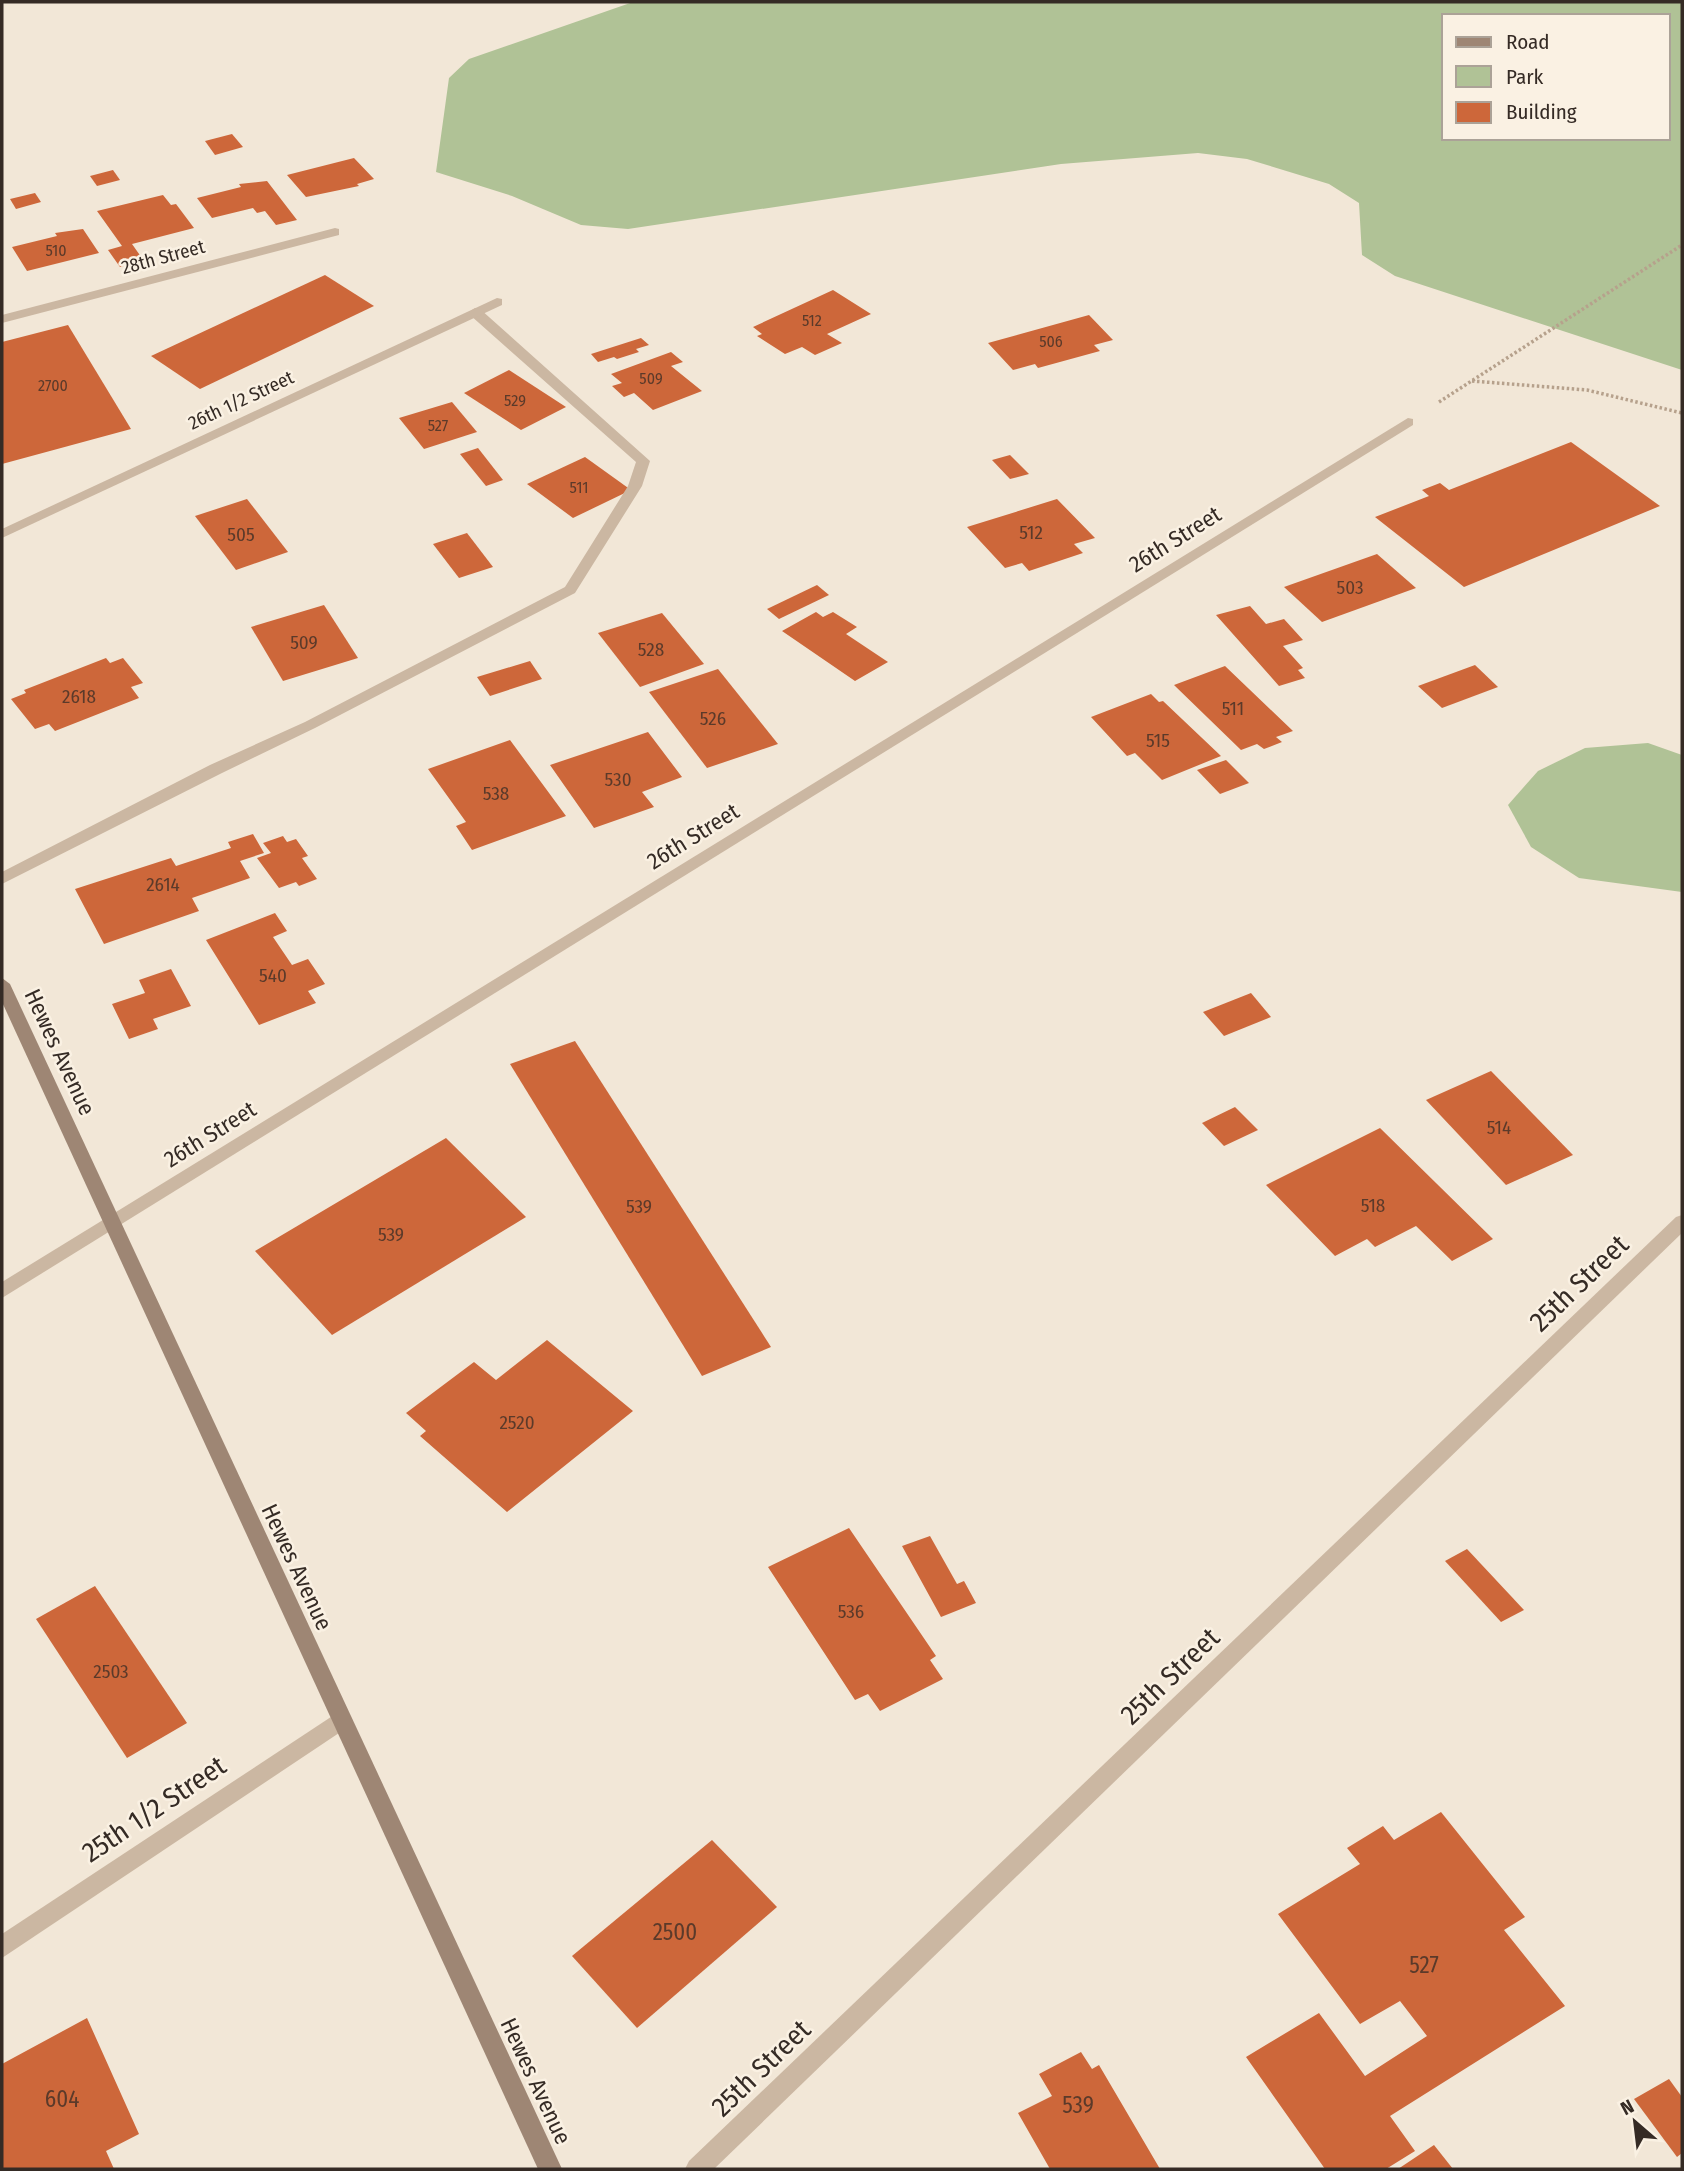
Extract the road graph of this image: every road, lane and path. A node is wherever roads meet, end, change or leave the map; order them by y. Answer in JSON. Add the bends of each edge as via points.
{"nodes":[{"id":1,"x":335,"y":232,"type":"dead end"},
{"id":2,"x":1682,"y":245,"type":"edge"},
{"id":3,"x":498,"y":302,"type":"dead end"},
{"id":4,"x":475,"y":312,"type":"junction"},
{"id":5,"x":2,"y":319,"type":"edge"},
{"id":6,"x":1471,"y":381,"type":"junction"},
{"id":7,"x":1682,"y":413,"type":"edge"},
{"id":8,"x":1408,"y":422,"type":"joint"},
{"id":9,"x":2,"y":534,"type":"edge"},
{"id":10,"x":2,"y":879,"type":"edge"},
{"id":11,"x":2,"y":984,"type":"edge"},
{"id":12,"x":110,"y":1221,"type":"junction"},
{"id":13,"x":1682,"y":1222,"type":"edge"},
{"id":14,"x":2,"y":1291,"type":"edge"},
{"id":15,"x":340,"y":1720,"type":"junction"},
{"id":16,"x":2,"y":1947,"type":"edge"},
{"id":17,"x":550,"y":2169,"type":"edge"},
{"id":18,"x":697,"y":2169,"type":"edge"}],
"edges":[{"from":1,"to":5,"type":"street","name":"28th Street"},
{"from":2,"to":6,"type":"path"},
{"from":3,"to":4,"type":"street","name":"26th 1/2 Street"},
{"from":4,"to":9,"type":"street","name":"26th 1/2 Street"},
{"from":4,"to":10,"type":"street","via":[[643,461],[635,486],[570,590]]},
{"from":6,"to":7,"type":"path","via":[[1587,390]]},
{"from":6,"to":8,"type":"path"},
{"from":8,"to":12,"type":"street","name":"26th Street"},
{"from":11,"to":12,"type":"main road","name":"Hewes Avenue"},
{"from":12,"to":14,"type":"street","name":"26th Street"},
{"from":12,"to":15,"type":"main road","name":"Hewes Avenue"},
{"from":13,"to":18,"type":"street","name":"25th Street"},
{"from":15,"to":16,"type":"street","name":"25th 1/2 Street"},
{"from":15,"to":17,"type":"main road","name":"Hewes Avenue"}]}
